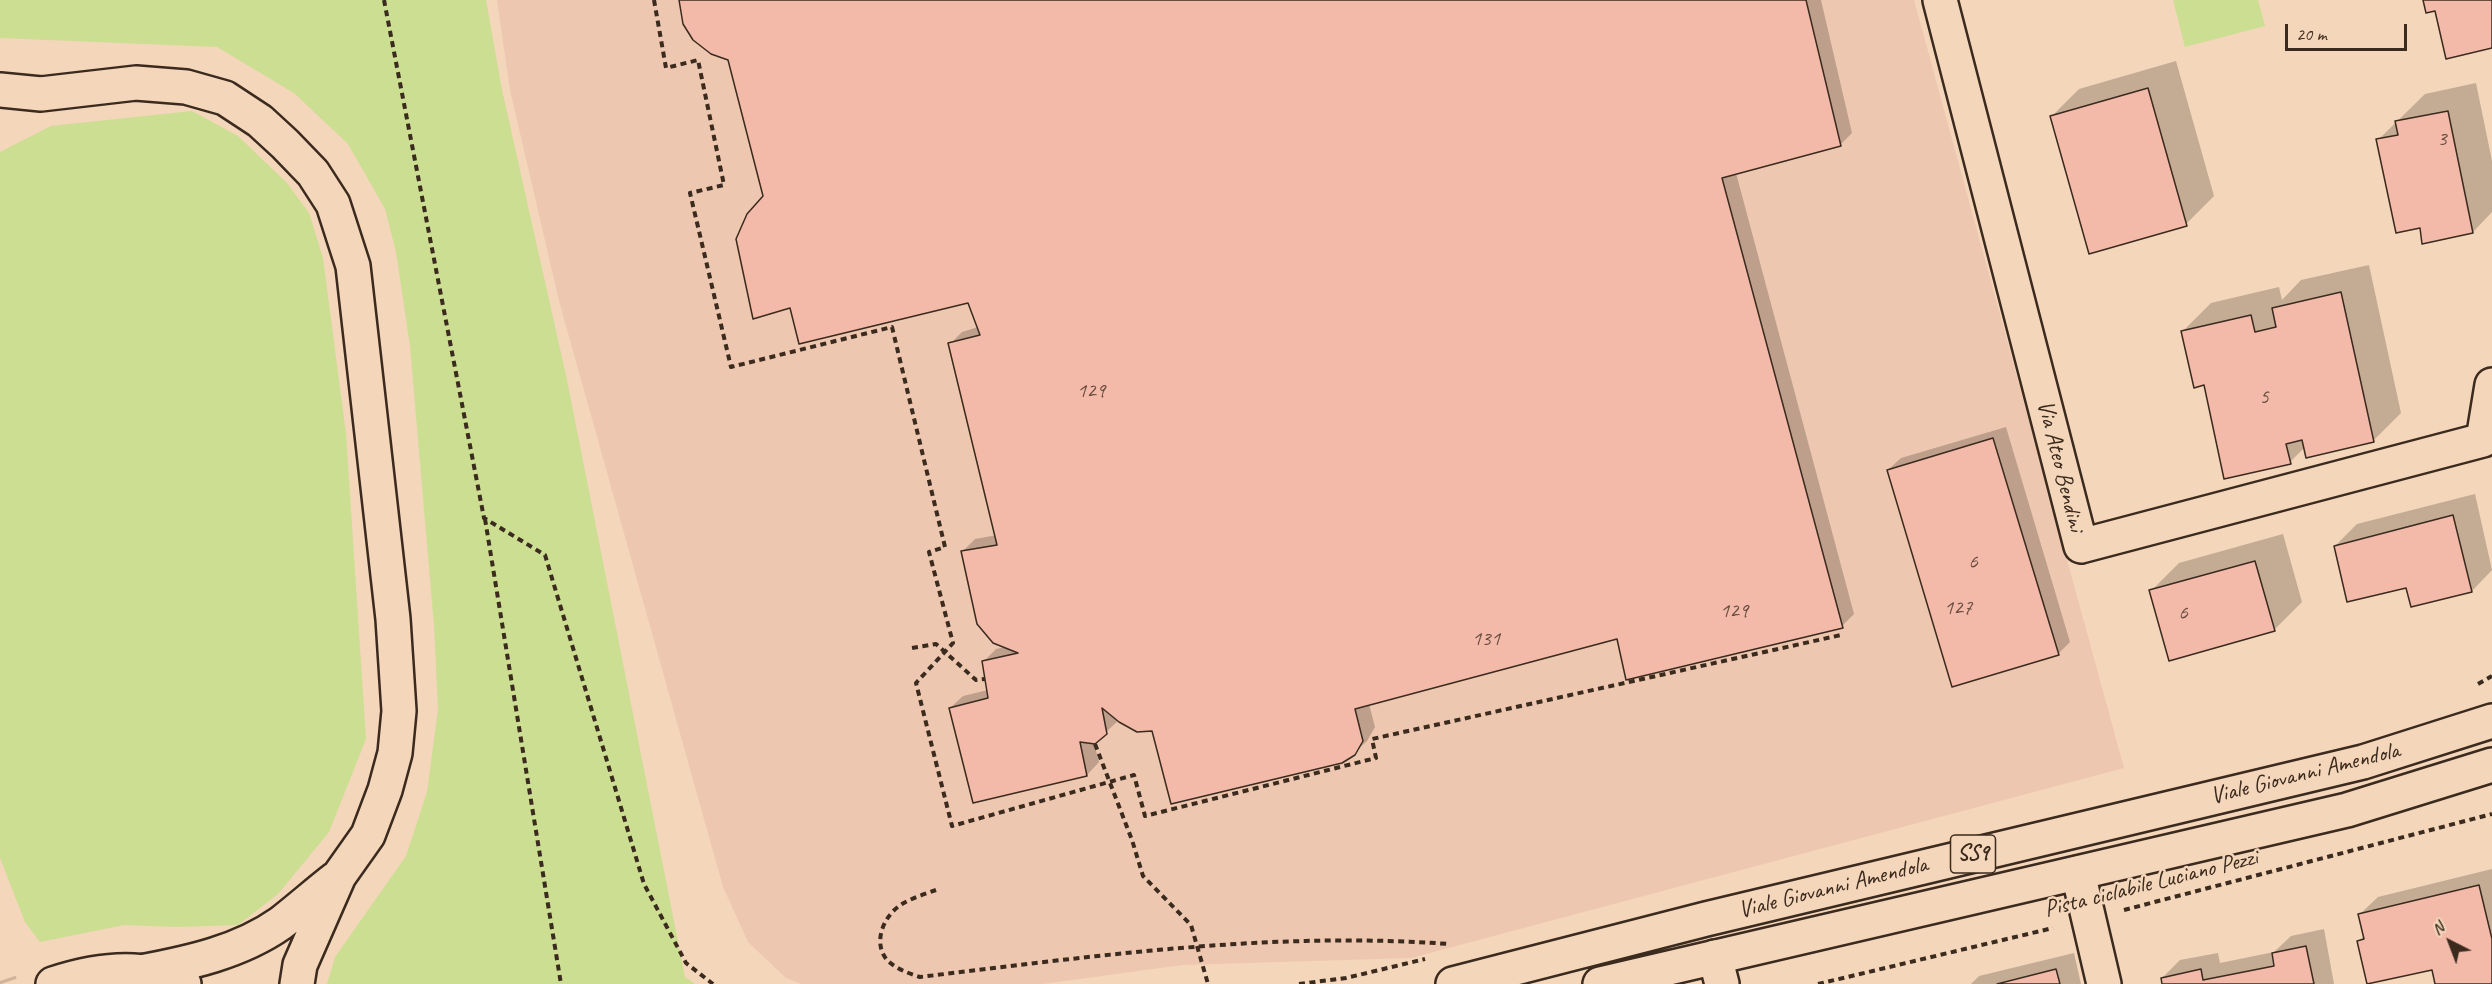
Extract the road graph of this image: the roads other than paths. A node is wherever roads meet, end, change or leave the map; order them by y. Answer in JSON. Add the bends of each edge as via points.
{"nodes":[{"id":1,"x":1940,"y":0,"type":"edge"},
{"id":2,"x":0,"y":90,"type":"edge"},
{"id":3,"x":41,"y":94,"type":"junction"},
{"id":4,"x":0,"y":115,"type":"edge"},
{"id":5,"x":2492,"y":385,"type":"edge"},
{"id":6,"x":2492,"y":721,"type":"edge"},
{"id":7,"x":2492,"y":765,"type":"edge"},
{"id":8,"x":2078,"y":873,"type":"junction"},
{"id":9,"x":339,"y":876,"type":"junction"},
{"id":10,"x":1719,"y":970,"type":"edge"},
{"id":11,"x":141,"y":972,"type":"junction"},
{"id":12,"x":53,"y":984,"type":"edge"},
{"id":13,"x":184,"y":984,"type":"edge"},
{"id":14,"x":297,"y":984,"type":"edge"},
{"id":15,"x":1453,"y":984,"type":"edge"},
{"id":16,"x":1600,"y":984,"type":"edge"},
{"id":17,"x":2104,"y":984,"type":"edge"}],
"edges":[{"from":1,"to":5,"type":"main road","name":"Via Ateo Bendini","via":[[2081,546],[2483,440]]},
{"from":2,"to":3,"type":"main road"},
{"from":3,"to":4,"type":"main road"},
{"from":3,"to":9,"type":"main road","via":[[136,83],[186,87],[225,98],[260,121],[285,144],[313,173],[333,204],[353,266],[393,619],[399,711],[395,753],[385,790],[368,835]]},
{"from":6,"to":15,"type":"main road","name":"Viale Giovanni Amendola","number":"SS9","via":[[2363,762],[1706,919]]},
{"from":7,"to":8,"type":"main road","name":"Viale Giovanni Amendola","number":"SS9","via":[[2347,810]]},
{"from":8,"to":10,"type":"main road","name":"Viale Giovanni Amendola","number":"SS9"},
{"from":8,"to":17,"type":"main road"},
{"from":9,"to":11,"type":"main road","via":[[279,924],[232,949],[186,964]]},
{"from":9,"to":14,"type":"main road","via":[[300,965]]},
{"from":10,"to":16,"type":"main road","name":"Viale Giovanni Amendola","number":"SS9"},
{"from":11,"to":12,"type":"main road","via":[[111,971]]},
{"from":11,"to":13,"type":"main road"}]}
